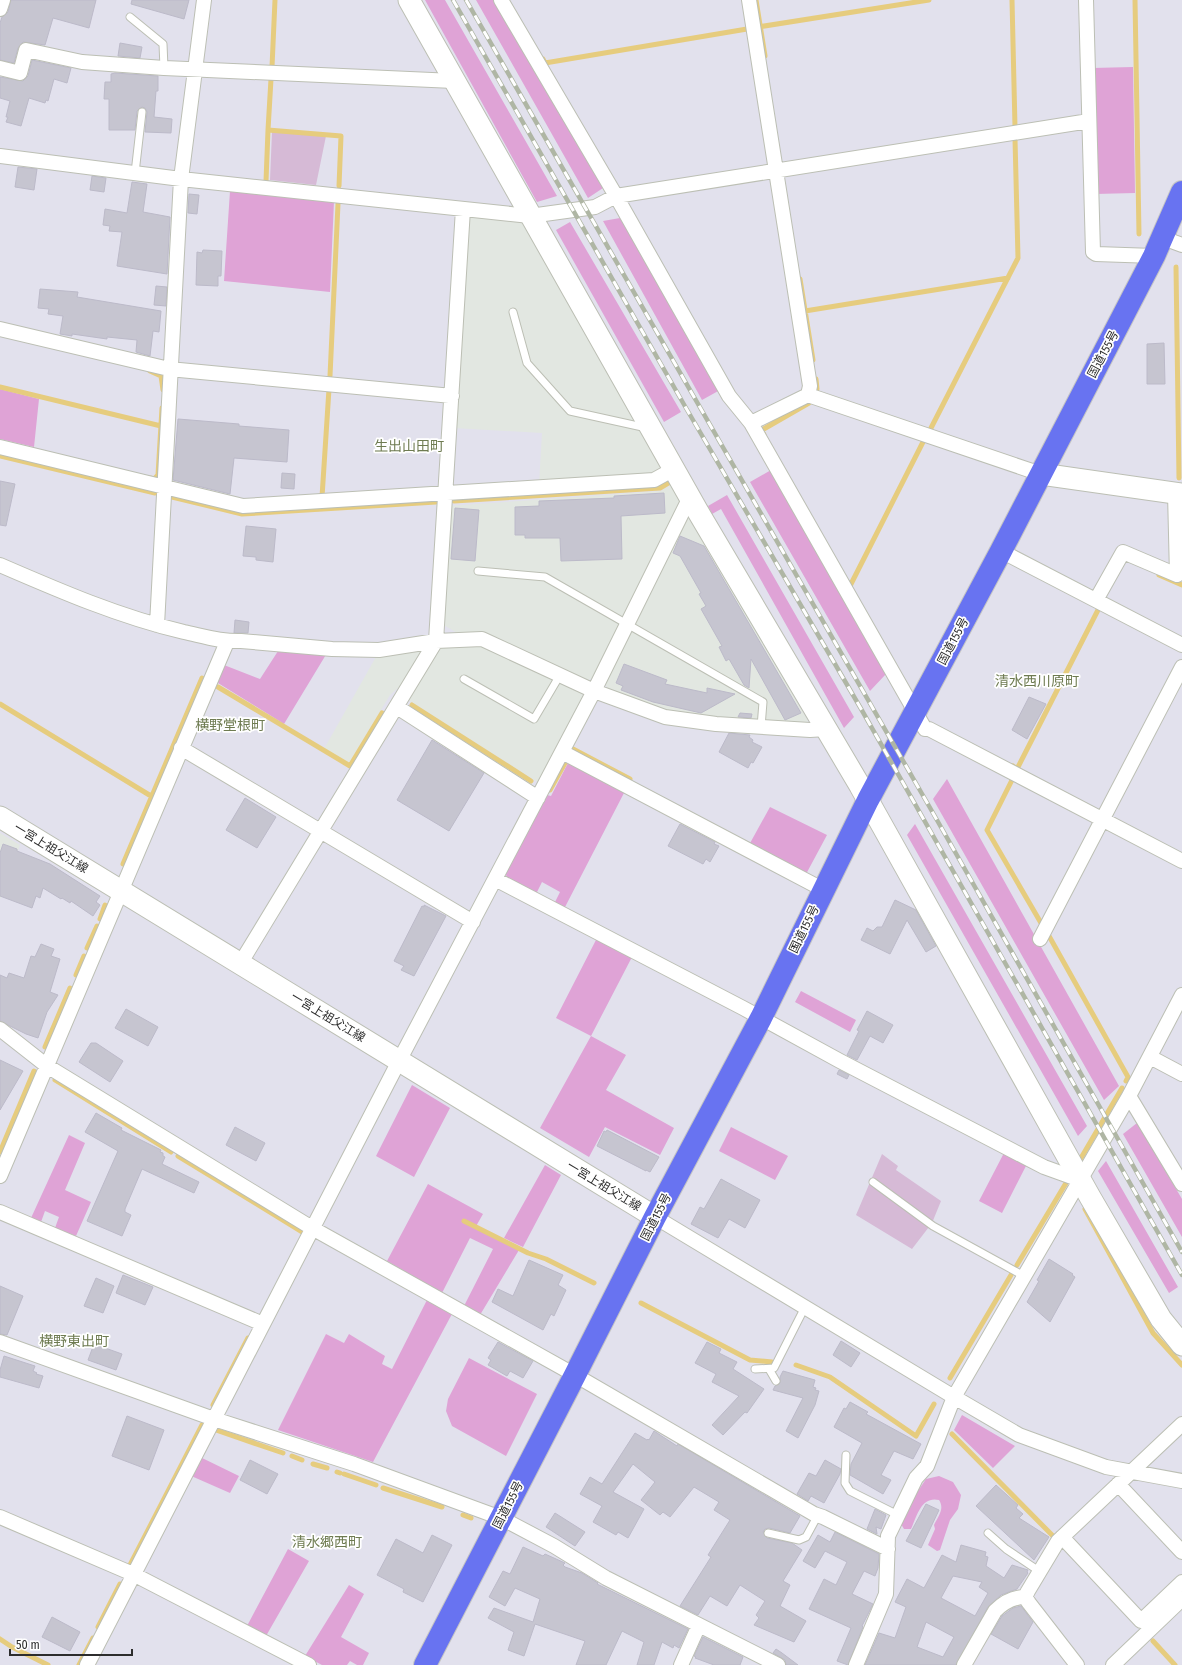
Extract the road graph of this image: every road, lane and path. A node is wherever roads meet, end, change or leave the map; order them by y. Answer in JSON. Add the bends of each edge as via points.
{"nodes":[{"id":1,"x":3,"y":0,"type":"edge"},
{"id":2,"x":204,"y":0,"type":"edge"},
{"id":3,"x":410,"y":0,"type":"edge"},
{"id":4,"x":501,"y":0,"type":"edge"},
{"id":5,"x":749,"y":0,"type":"edge"},
{"id":6,"x":1086,"y":0,"type":"edge"},
{"id":7,"x":0,"y":9,"type":"edge"},
{"id":8,"x":130,"y":17,"type":"dead end"},
{"id":9,"x":0,"y":68,"type":"edge"},
{"id":10,"x":164,"y":68,"type":"junction"},
{"id":11,"x":195,"y":70,"type":"junction"},
{"id":12,"x":454,"y":82,"type":"junction"},
{"id":13,"x":142,"y":112,"type":"dead end"},
{"id":14,"x":1089,"y":121,"type":"junction"},
{"id":15,"x":0,"y":156,"type":"edge"},
{"id":16,"x":776,"y":172,"type":"junction"},
{"id":17,"x":135,"y":173,"type":"junction"},
{"id":18,"x":180,"y":179,"type":"junction"},
{"id":19,"x":1182,"y":192,"type":"edge"},
{"id":20,"x":616,"y":196,"type":"junction"},
{"id":21,"x":463,"y":209,"type":"junction"},
{"id":22,"x":530,"y":216,"type":"junction"},
{"id":23,"x":1166,"y":246,"type":"edge"},
{"id":24,"x":513,"y":312,"type":"dead end"},
{"id":25,"x":0,"y":329,"type":"edge"},
{"id":26,"x":169,"y":369,"type":"junction"},
{"id":27,"x":808,"y":395,"type":"junction"},
{"id":28,"x":452,"y":396,"type":"junction"},
{"id":29,"x":751,"y":423,"type":"junction"},
{"id":30,"x":651,"y":428,"type":"junction"},
{"id":31,"x":0,"y":447,"type":"edge"},
{"id":32,"x":674,"y":469,"type":"junction"},
{"id":33,"x":1041,"y":474,"type":"junction"},
{"id":34,"x":164,"y":486,"type":"junction"},
{"id":35,"x":446,"y":494,"type":"junction"},
{"id":36,"x":1178,"y":494,"type":"edge"},
{"id":37,"x":690,"y":497,"type":"junction"},
{"id":38,"x":1001,"y":551,"type":"junction"},
{"id":39,"x":0,"y":565,"type":"edge"},
{"id":40,"x":478,"y":571,"type":"dead end"},
{"id":41,"x":1096,"y":600,"type":"junction"},
{"id":42,"x":627,"y":624,"type":"junction"},
{"id":43,"x":157,"y":626,"type":"junction"},
{"id":44,"x":436,"y":641,"type":"junction"},
{"id":45,"x":227,"y":642,"type":"junction"},
{"id":46,"x":1182,"y":645,"type":"edge"},
{"id":47,"x":1182,"y":667,"type":"edge"},
{"id":48,"x":560,"y":675,"type":"junction"},
{"id":49,"x":464,"y":678,"type":"dead end"},
{"id":50,"x":594,"y":691,"type":"junction"},
{"id":51,"x":397,"y":707,"type":"junction"},
{"id":52,"x":915,"y":710,"type":"junction"},
{"id":53,"x":761,"y":727,"type":"junction"},
{"id":54,"x":826,"y":729,"type":"junction"},
{"id":55,"x":181,"y":748,"type":"junction"},
{"id":56,"x":562,"y":752,"type":"junction"},
{"id":57,"x":538,"y":798,"type":"junction"},
{"id":58,"x":868,"y":800,"type":"junction"},
{"id":59,"x":0,"y":817,"type":"edge"},
{"id":60,"x":1103,"y":820,"type":"junction"},
{"id":61,"x":321,"y":831,"type":"junction"},
{"id":62,"x":1182,"y":861,"type":"edge"},
{"id":63,"x":495,"y":879,"type":"junction"},
{"id":64,"x":824,"y":890,"type":"junction"},
{"id":65,"x":122,"y":891,"type":"junction"},
{"id":66,"x":473,"y":922,"type":"junction"},
{"id":67,"x":1040,"y":939,"type":"dead end"},
{"id":68,"x":240,"y":964,"type":"junction"},
{"id":69,"x":1182,"y":995,"type":"edge"},
{"id":70,"x":760,"y":1018,"type":"junction"},
{"id":71,"x":0,"y":1029,"type":"edge"},
{"id":72,"x":1150,"y":1057,"type":"junction"},
{"id":73,"x":399,"y":1061,"type":"junction"},
{"id":74,"x":47,"y":1066,"type":"junction"},
{"id":75,"x":1182,"y":1074,"type":"edge"},
{"id":76,"x":1130,"y":1096,"type":"junction"},
{"id":77,"x":0,"y":1176,"type":"edge"},
{"id":78,"x":1080,"y":1180,"type":"junction"},
{"id":79,"x":873,"y":1182,"type":"dead end"},
{"id":80,"x":1182,"y":1184,"type":"edge"},
{"id":81,"x":0,"y":1212,"type":"edge"},
{"id":82,"x":655,"y":1217,"type":"junction"},
{"id":83,"x":312,"y":1228,"type":"junction"},
{"id":84,"x":1024,"y":1276,"type":"junction"},
{"id":85,"x":805,"y":1308,"type":"junction"},
{"id":86,"x":263,"y":1324,"type":"junction"},
{"id":87,"x":0,"y":1342,"type":"edge"},
{"id":88,"x":1182,"y":1345,"type":"edge"},
{"id":89,"x":755,"y":1369,"type":"dead end"},
{"id":90,"x":768,"y":1369,"type":"junction"},
{"id":91,"x":575,"y":1375,"type":"junction"},
{"id":92,"x":776,"y":1381,"type":"dead end"},
{"id":93,"x":954,"y":1397,"type":"junction"},
{"id":94,"x":214,"y":1419,"type":"junction"},
{"id":95,"x":1182,"y":1424,"type":"edge"},
{"id":96,"x":846,"y":1455,"type":"dead end"},
{"id":97,"x":1131,"y":1472,"type":"junction"},
{"id":98,"x":1182,"y":1481,"type":"edge"},
{"id":99,"x":1118,"y":1484,"type":"junction"},
{"id":100,"x":818,"y":1515,"type":"junction"},
{"id":101,"x":898,"y":1515,"type":"junction"},
{"id":102,"x":0,"y":1517,"type":"edge"},
{"id":103,"x":501,"y":1518,"type":"junction"},
{"id":104,"x":768,"y":1534,"type":"dead end"},
{"id":105,"x":988,"y":1534,"type":"dead end"},
{"id":106,"x":1062,"y":1537,"type":"junction"},
{"id":107,"x":888,"y":1549,"type":"junction"},
{"id":108,"x":1182,"y":1552,"type":"edge"},
{"id":109,"x":1039,"y":1571,"type":"junction"},
{"id":110,"x":133,"y":1574,"type":"junction"},
{"id":111,"x":1182,"y":1582,"type":"edge"},
{"id":112,"x":1025,"y":1596,"type":"junction"},
{"id":113,"x":1182,"y":1598,"type":"edge"},
{"id":114,"x":699,"y":1625,"type":"junction"},
{"id":115,"x":86,"y":1665,"type":"edge"},
{"id":116,"x":309,"y":1665,"type":"edge"},
{"id":117,"x":424,"y":1665,"type":"edge"},
{"id":118,"x":681,"y":1665,"type":"edge"},
{"id":119,"x":778,"y":1665,"type":"edge"},
{"id":120,"x":856,"y":1665,"type":"edge"},
{"id":121,"x":964,"y":1665,"type":"edge"},
{"id":122,"x":1077,"y":1665,"type":"edge"},
{"id":123,"x":1113,"y":1665,"type":"edge"}],
"edges":[{"from":1,"to":7,"type":"street"},
{"from":2,"to":11,"type":"street"},
{"from":3,"to":12,"type":"street"},
{"from":4,"to":20,"type":"street"},
{"from":5,"to":16,"type":"street"},
{"from":6,"to":14,"type":"street"},
{"from":8,"to":10,"type":"lane","via":[[162,44]]},
{"from":9,"to":10,"type":"street","via":[[20,72],[26,50],[82,62]]},
{"from":10,"to":11,"type":"street"},
{"from":11,"to":12,"type":"street"},
{"from":11,"to":18,"type":"street"},
{"from":12,"to":22,"type":"street"},
{"from":13,"to":17,"type":"lane"},
{"from":14,"to":16,"type":"street"},
{"from":14,"to":23,"type":"street","via":[[1093,252],[1096,254]]},
{"from":15,"to":17,"type":"street"},
{"from":16,"to":20,"type":"street"},
{"from":16,"to":27,"type":"street","via":[[810,386]]},
{"from":17,"to":18,"type":"street"},
{"from":18,"to":21,"type":"street"},
{"from":18,"to":26,"type":"street"},
{"from":19,"to":23,"type":"highway","name":"国道155号"},
{"from":20,"to":22,"type":"street","via":[[595,207]]},
{"from":20,"to":29,"type":"street","via":[[729,396]]},
{"from":21,"to":22,"type":"street"},
{"from":21,"to":28,"type":"street"},
{"from":22,"to":30,"type":"street"},
{"from":23,"to":33,"type":"highway","name":"国道155号"},
{"from":24,"to":30,"type":"lane","via":[[527,363],[570,411]]},
{"from":25,"to":26,"type":"street"},
{"from":26,"to":28,"type":"street"},
{"from":26,"to":34,"type":"street"},
{"from":27,"to":29,"type":"street"},
{"from":27,"to":33,"type":"street"},
{"from":28,"to":35,"type":"street"},
{"from":29,"to":52,"type":"street"},
{"from":30,"to":32,"type":"street"},
{"from":31,"to":34,"type":"street"},
{"from":32,"to":35,"type":"street","via":[[654,480]]},
{"from":32,"to":37,"type":"street"},
{"from":33,"to":36,"type":"street"},
{"from":33,"to":38,"type":"highway","name":"国道155号"},
{"from":34,"to":35,"type":"street","via":[[243,506]]},
{"from":34,"to":43,"type":"street"},
{"from":35,"to":44,"type":"street"},
{"from":36,"to":41,"type":"street","via":[[1177,575],[1123,552]]},
{"from":37,"to":42,"type":"street"},
{"from":37,"to":54,"type":"street"},
{"from":38,"to":41,"type":"street"},
{"from":38,"to":52,"type":"highway","name":"国道155号"},
{"from":39,"to":43,"type":"street","via":[[80,600]]},
{"from":40,"to":42,"type":"lane","via":[[545,577]]},
{"from":41,"to":46,"type":"street"},
{"from":42,"to":50,"type":"street"},
{"from":42,"to":53,"type":"lane","via":[[762,702]]},
{"from":43,"to":45,"type":"street"},
{"from":44,"to":45,"type":"street","via":[[379,650]]},
{"from":44,"to":48,"type":"street","via":[[482,639]]},
{"from":44,"to":51,"type":"street"},
{"from":45,"to":55,"type":"street"},
{"from":47,"to":60,"type":"street"},
{"from":48,"to":49,"type":"lane","via":[[534,719]]},
{"from":48,"to":50,"type":"street"},
{"from":50,"to":53,"type":"street","via":[[665,717]]},
{"from":50,"to":56,"type":"street"},
{"from":51,"to":57,"type":"street"},
{"from":51,"to":61,"type":"street"},
{"from":52,"to":58,"type":"highway","name":"国道155号"},
{"from":52,"to":60,"type":"street","via":[[925,729]]},
{"from":53,"to":54,"type":"street"},
{"from":54,"to":58,"type":"street"},
{"from":55,"to":61,"type":"street"},
{"from":55,"to":65,"type":"street"},
{"from":56,"to":57,"type":"street"},
{"from":56,"to":64,"type":"street"},
{"from":57,"to":63,"type":"street"},
{"from":58,"to":64,"type":"highway","name":"国道155号"},
{"from":58,"to":78,"type":"street"},
{"from":59,"to":65,"type":"street","name":"一宮上祖父江線"},
{"from":60,"to":62,"type":"street"},
{"from":60,"to":67,"type":"street"},
{"from":61,"to":66,"type":"street"},
{"from":61,"to":68,"type":"street"},
{"from":63,"to":66,"type":"street"},
{"from":63,"to":70,"type":"street"},
{"from":64,"to":70,"type":"highway","name":"国道155号"},
{"from":65,"to":68,"type":"street","name":"一宮上祖父江線"},
{"from":65,"to":74,"type":"street"},
{"from":66,"to":73,"type":"street"},
{"from":68,"to":73,"type":"street","name":"一宮上祖父江線"},
{"from":69,"to":72,"type":"street"},
{"from":70,"to":78,"type":"street","via":[[1044,1167]]},
{"from":70,"to":82,"type":"highway","name":"国道155号"},
{"from":71,"to":74,"type":"street"},
{"from":72,"to":75,"type":"street"},
{"from":72,"to":76,"type":"street"},
{"from":73,"to":82,"type":"street","name":"一宮上祖父江線"},
{"from":73,"to":83,"type":"street"},
{"from":74,"to":77,"type":"street"},
{"from":74,"to":83,"type":"street"},
{"from":76,"to":78,"type":"street"},
{"from":76,"to":80,"type":"street"},
{"from":78,"to":84,"type":"street"},
{"from":78,"to":88,"type":"street","via":[[1161,1319]]},
{"from":79,"to":84,"type":"lane","via":[[934,1226]]},
{"from":81,"to":86,"type":"street"},
{"from":82,"to":85,"type":"street"},
{"from":82,"to":91,"type":"highway","name":"国道155号"},
{"from":83,"to":86,"type":"street"},
{"from":83,"to":91,"type":"street"},
{"from":84,"to":93,"type":"street"},
{"from":85,"to":90,"type":"lane","via":[[774,1368]]},
{"from":85,"to":93,"type":"street"},
{"from":86,"to":94,"type":"street"},
{"from":87,"to":94,"type":"street"},
{"from":89,"to":90,"type":"lane"},
{"from":90,"to":92,"type":"lane"},
{"from":91,"to":100,"type":"street"},
{"from":91,"to":103,"type":"highway","name":"国道155号"},
{"from":93,"to":97,"type":"street","via":[[1019,1435],[1106,1467]]},
{"from":93,"to":101,"type":"street","via":[[927,1466],[916,1478]]},
{"from":94,"to":103,"type":"street","via":[[354,1464]]},
{"from":94,"to":110,"type":"street"},
{"from":95,"to":97,"type":"street"},
{"from":96,"to":101,"type":"lane","via":[[845,1483],[850,1491]]},
{"from":97,"to":98,"type":"street"},
{"from":97,"to":99,"type":"street"},
{"from":99,"to":106,"type":"street"},
{"from":99,"to":108,"type":"street"},
{"from":100,"to":104,"type":"lane","via":[[806,1537],[799,1540]]},
{"from":100,"to":107,"type":"street"},
{"from":101,"to":107,"type":"street","via":[[888,1536]]},
{"from":102,"to":110,"type":"street"},
{"from":103,"to":114,"type":"street","via":[[606,1578]]},
{"from":103,"to":117,"type":"highway","name":"国道155号"},
{"from":105,"to":109,"type":"lane"},
{"from":106,"to":109,"type":"street"},
{"from":106,"to":111,"type":"street","via":[[1141,1621]]},
{"from":107,"to":120,"type":"street","via":[[886,1594]]},
{"from":109,"to":112,"type":"street"},
{"from":110,"to":115,"type":"street"},
{"from":110,"to":116,"type":"street"},
{"from":112,"to":121,"type":"street","via":[[1010,1600],[995,1611]]},
{"from":112,"to":122,"type":"street"},
{"from":113,"to":123,"type":"street"},
{"from":114,"to":118,"type":"street"},
{"from":114,"to":119,"type":"street"}]}
